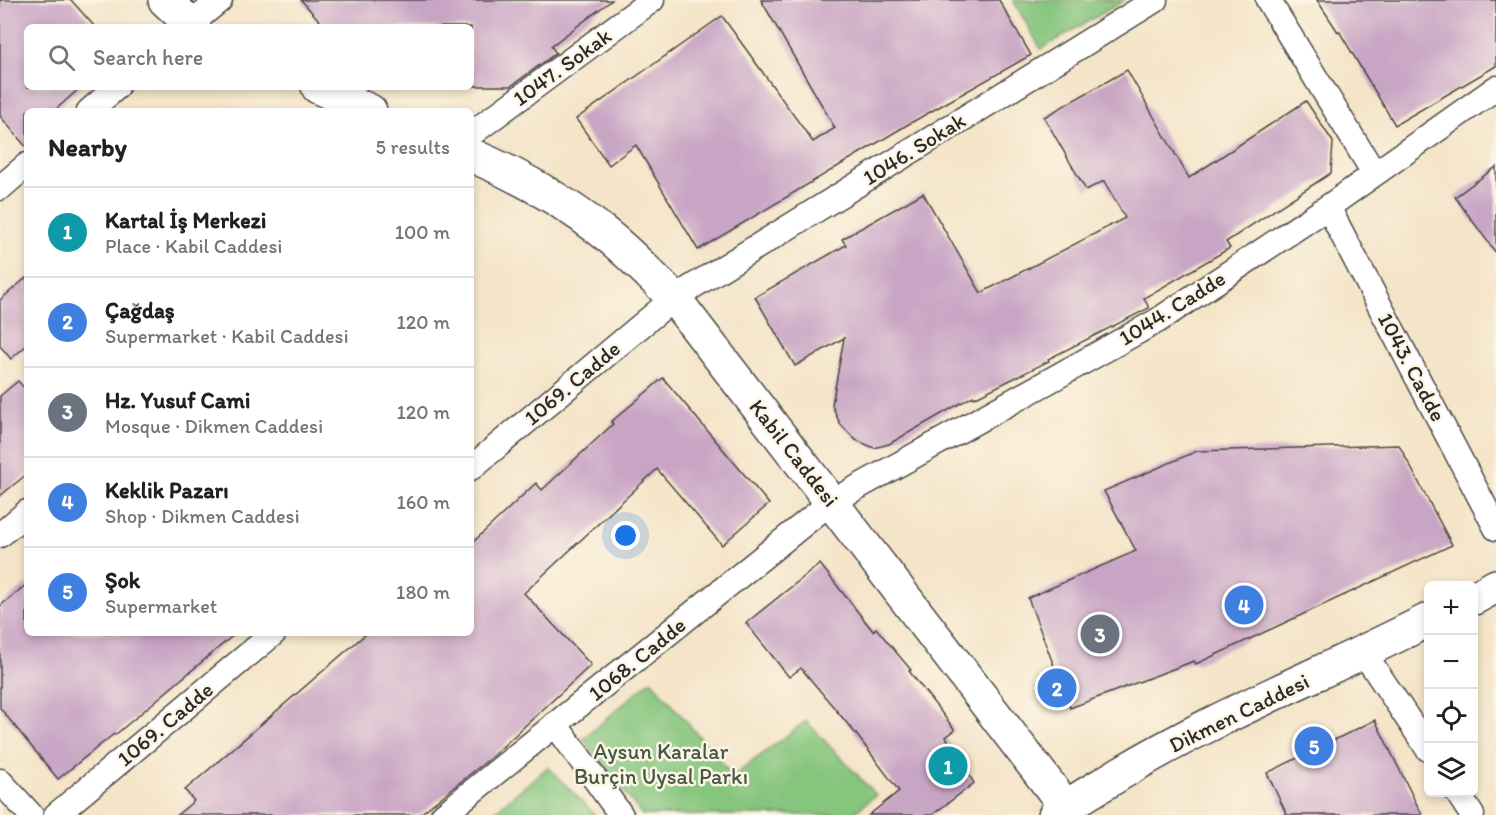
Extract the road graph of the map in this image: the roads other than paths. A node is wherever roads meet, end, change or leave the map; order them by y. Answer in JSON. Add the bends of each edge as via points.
{"nodes":[{"id":1,"x":165,"y":0,"type":"edge"},
{"id":2,"x":220,"y":0,"type":"edge"},
{"id":3,"x":652,"y":0,"type":"edge"},
{"id":4,"x":1155,"y":0,"type":"edge"},
{"id":5,"x":1268,"y":0,"type":"edge"},
{"id":6,"x":188,"y":24,"type":"edge"},
{"id":7,"x":192,"y":24,"type":"edge"},
{"id":8,"x":1496,"y":88,"type":"edge"},
{"id":9,"x":114,"y":90,"type":"edge"},
{"id":10,"x":324,"y":90,"type":"edge"},
{"id":11,"x":93,"y":108,"type":"edge"},
{"id":12,"x":364,"y":108,"type":"edge"},
{"id":13,"x":474,"y":132,"type":"edge"},
{"id":14,"x":474,"y":156,"type":"edge"},
{"id":15,"x":24,"y":168,"type":"edge"},
{"id":16,"x":1374,"y":172,"type":"junction"},
{"id":17,"x":0,"y":188,"type":"edge"},
{"id":18,"x":1328,"y":207,"type":"junction"},
{"id":19,"x":674,"y":298,"type":"junction"},
{"id":20,"x":474,"y":465,"type":"edge"},
{"id":21,"x":831,"y":502,"type":"junction"},
{"id":22,"x":24,"y":515,"type":"edge"},
{"id":23,"x":1496,"y":528,"type":"edge"},
{"id":24,"x":0,"y":535,"type":"edge"},
{"id":25,"x":1496,"y":586,"type":"edge"},
{"id":26,"x":1478,"y":595,"type":"edge"},
{"id":27,"x":1424,"y":622,"type":"edge"},
{"id":28,"x":269,"y":636,"type":"edge"},
{"id":29,"x":1364,"y":653,"type":"junction"},
{"id":30,"x":555,"y":724,"type":"junction"},
{"id":31,"x":1424,"y":743,"type":"edge"},
{"id":32,"x":0,"y":781,"type":"edge"},
{"id":33,"x":1460,"y":797,"type":"edge"},
{"id":34,"x":1061,"y":811,"type":"edge"},
{"id":35,"x":31,"y":815,"type":"edge"},
{"id":36,"x":56,"y":815,"type":"edge"},
{"id":37,"x":442,"y":815,"type":"edge"},
{"id":38,"x":621,"y":815,"type":"edge"},
{"id":39,"x":1472,"y":815,"type":"edge"}],
"edges":[{"from":1,"to":6,"type":"main road"},
{"from":2,"to":7,"type":"street"},
{"from":3,"to":13,"type":"street","name":"1047. Sokak"},
{"from":4,"to":19,"type":"street","name":"1046. Sokak"},
{"from":5,"to":16,"type":"street"},
{"from":8,"to":16,"type":"street","name":"1044. Cadde"},
{"from":9,"to":11,"type":"street"},
{"from":10,"to":12,"type":"main road"},
{"from":14,"to":19,"type":"main road","name":"Kabil Caddesi","via":[[559,201],[604,233]]},
{"from":15,"to":17,"type":"street"},
{"from":16,"to":18,"type":"street","name":"1044. Cadde"},
{"from":18,"to":21,"type":"street","name":"1044. Cadde","via":[[1157,321]]},
{"from":18,"to":23,"type":"street","name":"1043. Cadde"},
{"from":19,"to":20,"type":"street","name":"1069. Cadde"},
{"from":19,"to":21,"type":"main road","name":"Kabil Caddesi"},
{"from":21,"to":30,"type":"street","name":"1068. Cadde"},
{"from":21,"to":34,"type":"main road","name":"Kabil Caddesi"},
{"from":22,"to":24,"type":"street"},
{"from":25,"to":26,"type":"main road"},
{"from":27,"to":29,"type":"main road","name":"Dikmen Caddesi"},
{"from":28,"to":36,"type":"street","name":"1069. Cadde"},
{"from":29,"to":31,"type":"street"},
{"from":29,"to":34,"type":"main road","name":"Dikmen Caddesi","via":[[1195,731]]},
{"from":30,"to":37,"type":"street","name":"1068. Cadde"},
{"from":30,"to":38,"type":"street"},
{"from":32,"to":35,"type":"street"},
{"from":33,"to":39,"type":"street"}]}
